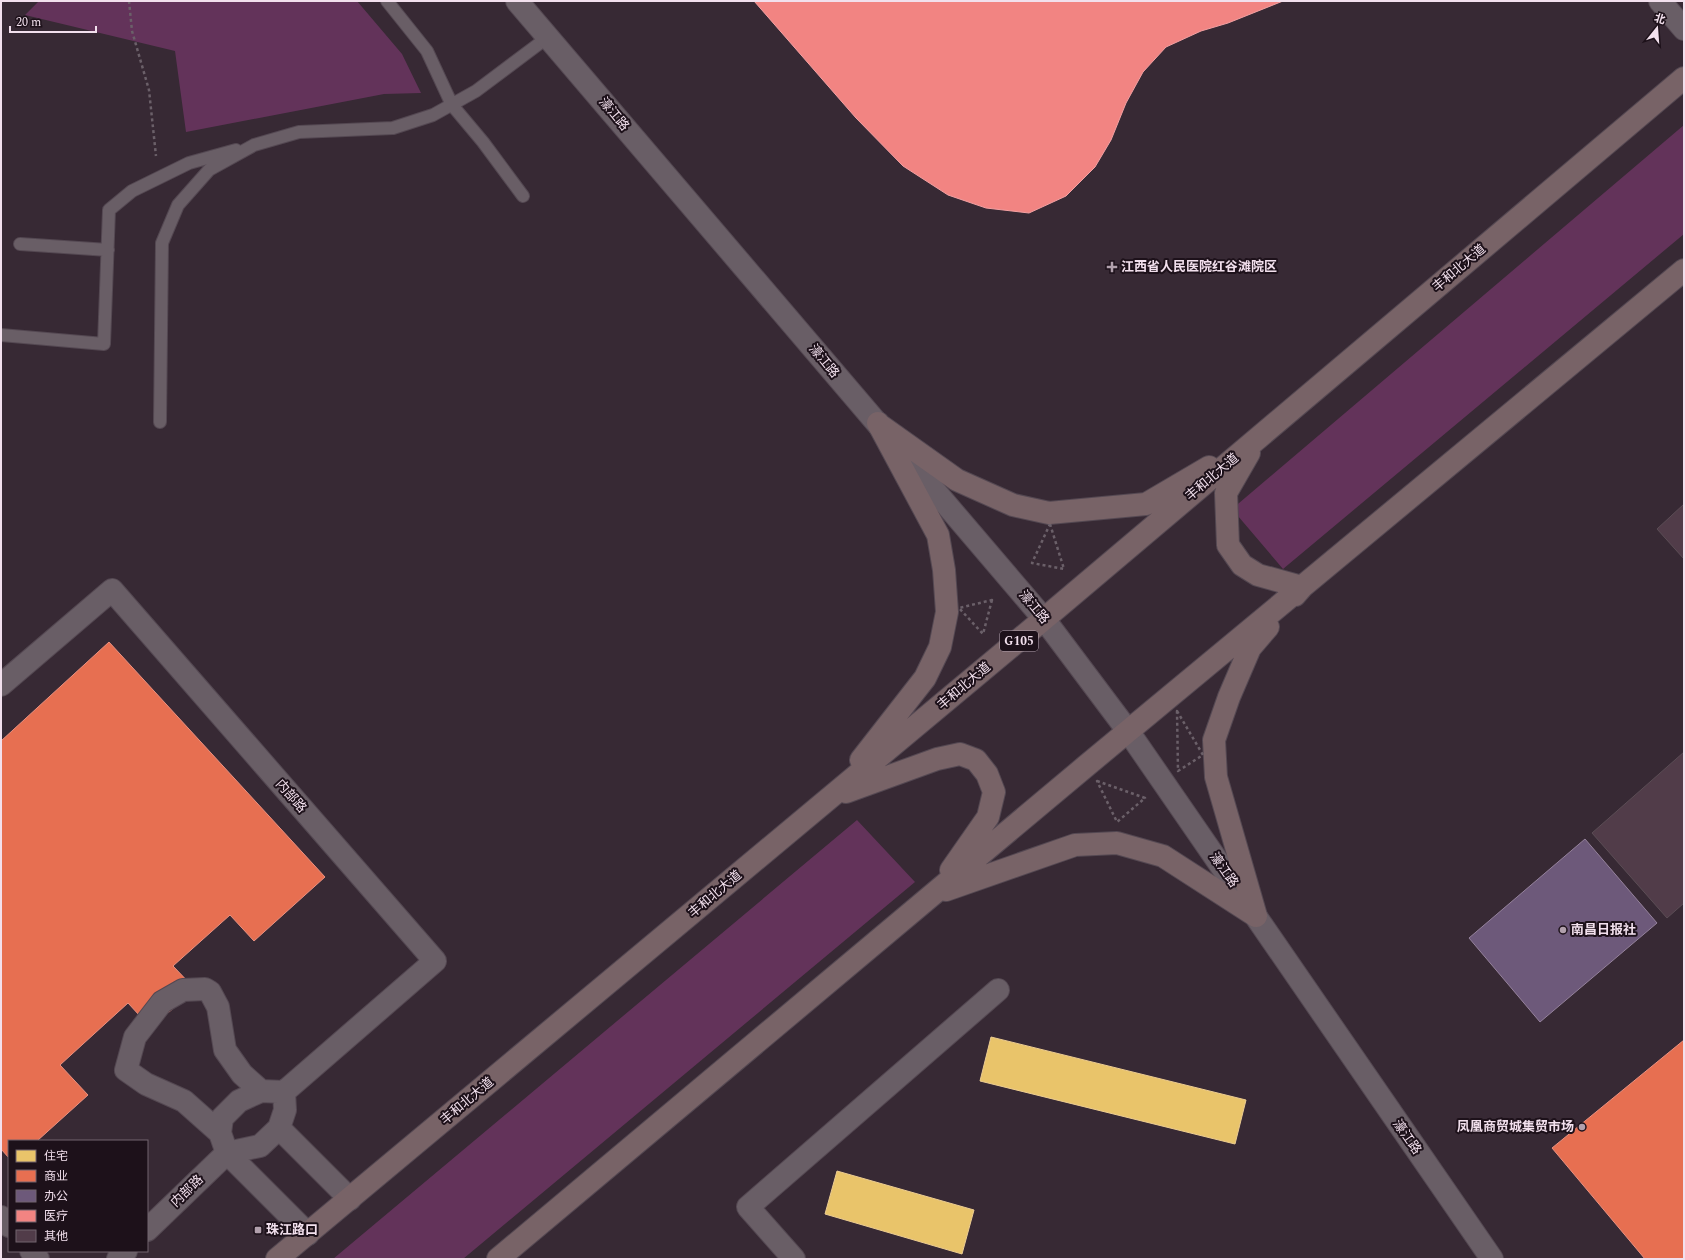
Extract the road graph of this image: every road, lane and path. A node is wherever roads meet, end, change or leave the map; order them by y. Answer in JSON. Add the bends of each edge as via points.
{"nodes":[{"id":1,"x":129,"y":1,"type":"edge"},
{"id":2,"x":387,"y":1,"type":"edge"},
{"id":3,"x":517,"y":1,"type":"edge"},
{"id":4,"x":1660,"y":1,"type":"edge"},
{"id":5,"x":1684,"y":29,"type":"edge"},
{"id":6,"x":548,"y":37,"type":"junction"},
{"id":7,"x":1684,"y":78,"type":"edge"},
{"id":8,"x":452,"y":105,"type":"junction"},
{"id":9,"x":254,"y":145,"type":"junction"},
{"id":10,"x":158,"y":178,"type":"junction"},
{"id":11,"x":523,"y":196,"type":"dead end"},
{"id":12,"x":20,"y":244,"type":"dead end"},
{"id":13,"x":108,"y":250,"type":"junction"},
{"id":14,"x":1684,"y":270,"type":"edge"},
{"id":15,"x":1,"y":335,"type":"edge"},
{"id":16,"x":160,"y":422,"type":"dead end"},
{"id":17,"x":878,"y":423,"type":"junction"},
{"id":18,"x":1258,"y":438,"type":"junction"},
{"id":19,"x":1050,"y":524,"type":"joint"},
{"id":20,"x":1302,"y":587,"type":"junction"},
{"id":21,"x":992,"y":600,"type":"joint"},
{"id":22,"x":1044,"y":619,"type":"junction"},
{"id":23,"x":1,"y":685,"type":"edge"},
{"id":24,"x":1177,"y":711,"type":"joint"},
{"id":25,"x":1128,"y":731,"type":"junction"},
{"id":26,"x":831,"y":797,"type":"junction"},
{"id":27,"x":1145,"y":798,"type":"joint"},
{"id":28,"x":934,"y":894,"type":"junction"},
{"id":29,"x":1256,"y":916,"type":"junction"},
{"id":30,"x":998,"y":990,"type":"dead end"},
{"id":31,"x":261,"y":1092,"type":"junction"},
{"id":32,"x":284,"y":1092,"type":"junction"},
{"id":33,"x":279,"y":1128,"type":"junction"},
{"id":34,"x":223,"y":1143,"type":"junction"},
{"id":35,"x":350,"y":1199,"type":"junction"},
{"id":36,"x":1,"y":1217,"type":"edge"},
{"id":37,"x":8,"y":1225,"type":"edge"},
{"id":38,"x":148,"y":1229,"type":"edge"},
{"id":39,"x":308,"y":1234,"type":"junction"},
{"id":40,"x":277,"y":1259,"type":"edge"},
{"id":41,"x":498,"y":1259,"type":"edge"},
{"id":42,"x":794,"y":1259,"type":"edge"},
{"id":43,"x":1492,"y":1259,"type":"edge"}],
"edges":[{"from":1,"to":10,"type":"path","via":[[132,31],[149,90]]},
{"from":2,"to":8,"type":"lane","via":[[428,51]]},
{"from":3,"to":6,"type":"street","name":"濠江路"},
{"from":4,"to":5,"type":"street"},
{"from":6,"to":8,"type":"lane","via":[[476,91]]},
{"from":6,"to":17,"type":"street","name":"濠江路"},
{"from":7,"to":18,"type":"highway","name":"丰和北大道","number":"G105"},
{"from":8,"to":9,"type":"lane","via":[[433,115],[393,128],[299,132]]},
{"from":8,"to":11,"type":"lane"},
{"from":9,"to":10,"type":"lane","via":[[189,163]]},
{"from":9,"to":16,"type":"lane","via":[[209,170],[178,205],[162,243]]},
{"from":10,"to":13,"type":"lane","via":[[132,191],[109,210]]},
{"from":12,"to":13,"type":"lane"},
{"from":13,"to":15,"type":"lane","via":[[104,344]]},
{"from":14,"to":20,"type":"highway"},
{"from":17,"to":18,"type":"highway","via":[[957,480],[1013,505],[1049,513],[1146,504]]},
{"from":17,"to":22,"type":"street","name":"濠江路"},
{"from":17,"to":26,"type":"highway","via":[[938,535],[947,612],[940,647],[925,678]]},
{"from":18,"to":20,"type":"highway","via":[[1226,494],[1228,545],[1242,565],[1258,575]]},
{"from":18,"to":22,"type":"highway","name":"丰和北大道","number":"G105"},
{"from":19,"to":19,"type":"path","via":[[1032,563],[1064,568],[1059,554]]},
{"from":20,"to":25,"type":"highway"},
{"from":20,"to":29,"type":"highway","via":[[1250,648],[1228,698],[1214,740],[1216,777]]},
{"from":21,"to":21,"type":"path","via":[[959,608],[983,634],[985,627]]},
{"from":22,"to":25,"type":"street","name":"濠江路"},
{"from":22,"to":26,"type":"highway","name":"丰和北大道","number":"G105"},
{"from":23,"to":32,"type":"street","name":"内部路","via":[[112,590],[435,961]]},
{"from":24,"to":24,"type":"path","via":[[1203,755],[1178,771],[1178,733]]},
{"from":25,"to":28,"type":"highway"},
{"from":25,"to":29,"type":"street","name":"濠江路"},
{"from":26,"to":28,"type":"highway","via":[[937,759],[960,754],[976,760],[987,774],[994,792],[988,816]]},
{"from":26,"to":35,"type":"highway","name":"丰和北大道","number":"G105"},
{"from":27,"to":27,"type":"path","via":[[1117,822],[1097,781],[1118,788]]},
{"from":28,"to":29,"type":"highway","via":[[1075,845],[1117,843],[1163,856]]},
{"from":28,"to":41,"type":"highway"},
{"from":29,"to":43,"type":"street","name":"濠江路"},
{"from":30,"to":42,"type":"street","via":[[748,1206]]},
{"from":31,"to":32,"type":"street"},
{"from":31,"to":34,"type":"street","via":[[239,1101],[222,1118]]},
{"from":31,"to":34,"type":"street","via":[[242,1074],[225,1050],[218,1007],[210,992],[205,989],[183,990],[162,1002],[135,1037],[126,1070],[146,1084],[184,1101]]},
{"from":32,"to":33,"type":"street","via":[[285,1110]]},
{"from":33,"to":34,"type":"street","via":[[260,1146]]},
{"from":33,"to":35,"type":"street"},
{"from":34,"to":38,"type":"street","name":"内部路"},
{"from":34,"to":39,"type":"street"},
{"from":35,"to":39,"type":"highway","name":"丰和北大道","number":"G105"},
{"from":36,"to":37,"type":"street"},
{"from":39,"to":40,"type":"highway","name":"丰和北大道","number":"G105"}]}
